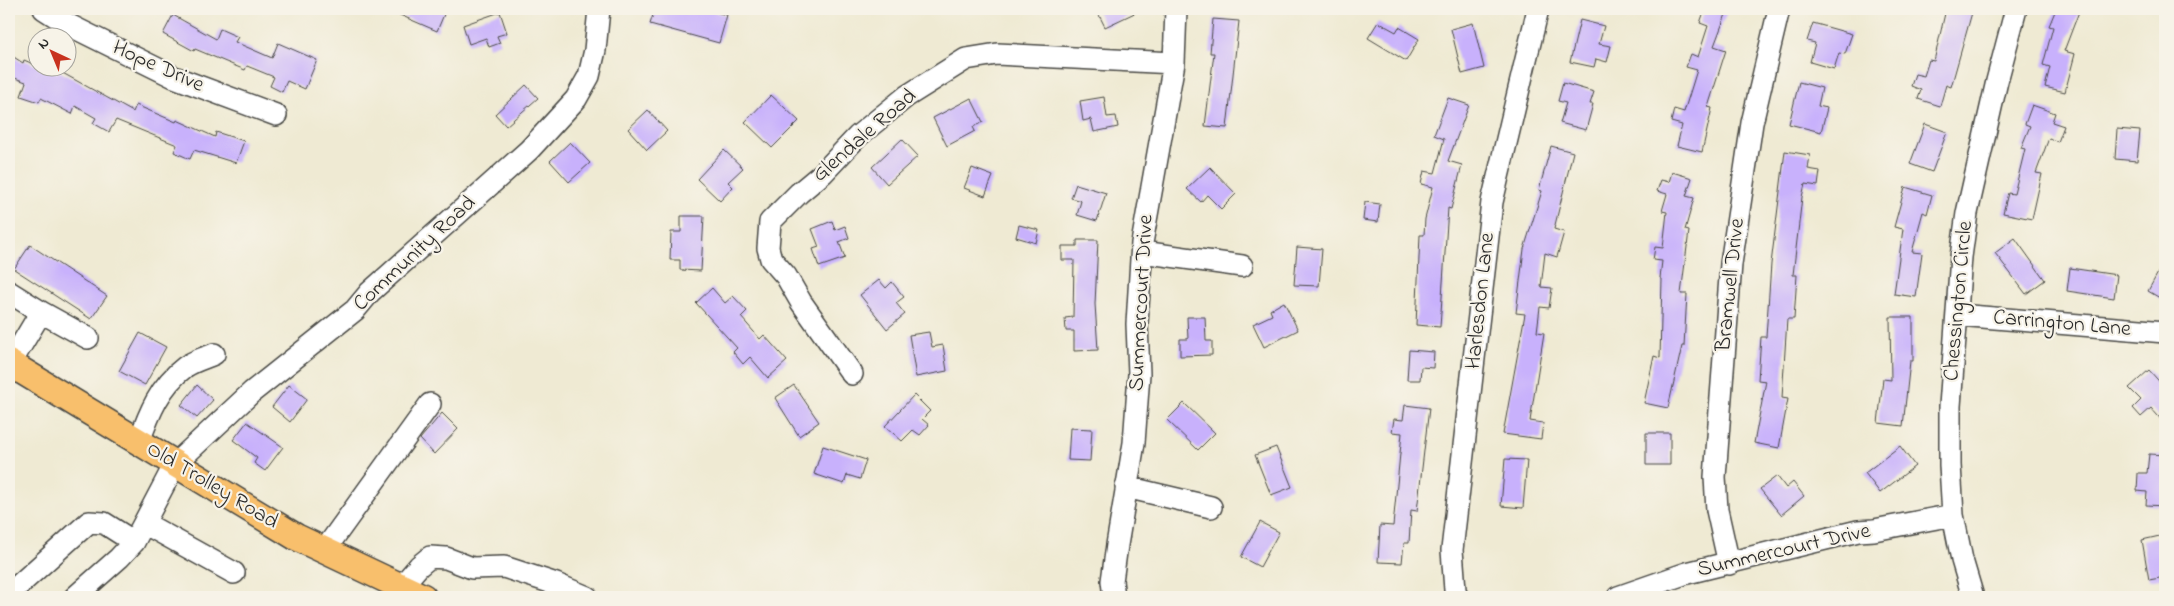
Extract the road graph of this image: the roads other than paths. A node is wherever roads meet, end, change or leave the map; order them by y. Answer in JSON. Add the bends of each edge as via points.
{"nodes":[{"id":1,"x":44,"y":9,"type":"edge"},
{"id":2,"x":599,"y":9,"type":"edge"},
{"id":3,"x":1176,"y":9,"type":"edge"},
{"id":4,"x":1538,"y":9,"type":"edge"},
{"id":5,"x":1779,"y":9,"type":"edge"},
{"id":6,"x":2016,"y":9,"type":"edge"},
{"id":7,"x":1174,"y":63,"type":"junction"},
{"id":8,"x":276,"y":115,"type":"dead end"},
{"id":9,"x":1142,"y":252,"type":"junction"},
{"id":10,"x":1242,"y":266,"type":"dead end"},
{"id":11,"x":9,"y":292,"type":"edge"},
{"id":12,"x":41,"y":312,"type":"junction"},
{"id":13,"x":1958,"y":315,"type":"junction"},
{"id":14,"x":2165,"y":332,"type":"edge"},
{"id":15,"x":88,"y":338,"type":"dead end"},
{"id":16,"x":214,"y":354,"type":"dead end"},
{"id":17,"x":10,"y":364,"type":"edge"},
{"id":18,"x":852,"y":374,"type":"dead end"},
{"id":19,"x":430,"y":404,"type":"dead end"},
{"id":20,"x":139,"y":442,"type":"junction"},
{"id":21,"x":175,"y":464,"type":"junction"},
{"id":22,"x":1126,"y":487,"type":"junction"},
{"id":23,"x":1211,"y":507,"type":"dead end"},
{"id":24,"x":1953,"y":515,"type":"junction"},
{"id":25,"x":144,"y":523,"type":"junction"},
{"id":26,"x":134,"y":542,"type":"junction"},
{"id":27,"x":324,"y":551,"type":"junction"},
{"id":28,"x":1729,"y":564,"type":"junction"},
{"id":29,"x":234,"y":573,"type":"dead end"},
{"id":30,"x":412,"y":593,"type":"edge"},
{"id":31,"x":9,"y":594,"type":"edge"},
{"id":32,"x":75,"y":597,"type":"edge"},
{"id":33,"x":586,"y":597,"type":"edge"},
{"id":34,"x":1114,"y":597,"type":"edge"},
{"id":35,"x":1458,"y":597,"type":"edge"},
{"id":36,"x":1618,"y":597,"type":"edge"},
{"id":37,"x":1973,"y":597,"type":"edge"}],
"edges":[{"from":1,"to":8,"type":"street","name":"Hope Drive","via":[[69,25],[174,77]]},
{"from":2,"to":21,"type":"street","name":"Community Road","via":[[595,50],[586,82],[576,99],[550,128],[370,292],[355,310],[252,392]]},
{"from":3,"to":7,"type":"street","name":"Summercourt Drive"},
{"from":4,"to":35,"type":"street","name":"Harlesdon Lane","via":[[1492,202],[1452,550]]},
{"from":5,"to":28,"type":"street","name":"Bramwell Drive","via":[[1752,123],[1731,264],[1715,477],[1717,510]]},
{"from":6,"to":13,"type":"street","name":"Chessington Circle","via":[[1967,213]]},
{"from":7,"to":9,"type":"street","name":"Summercourt Drive","via":[[1144,224]]},
{"from":7,"to":18,"type":"street","name":"Glendale Road","via":[[997,54],[966,58],[907,96],[858,136],[824,173],[770,222],[768,234],[771,259]]},
{"from":9,"to":10,"type":"street"},
{"from":9,"to":22,"type":"street","name":"Summercourt Drive","via":[[1134,443]]},
{"from":11,"to":12,"type":"street"},
{"from":12,"to":15,"type":"street"},
{"from":12,"to":17,"type":"street"},
{"from":13,"to":14,"type":"street","name":"Carrington Lane"},
{"from":13,"to":24,"type":"street","name":"Chessington Circle","via":[[1950,406]]},
{"from":16,"to":20,"type":"street","via":[[186,366],[166,385],[150,410]]},
{"from":17,"to":20,"type":"main road","name":"Old Trolley Road"},
{"from":19,"to":27,"type":"street"},
{"from":20,"to":21,"type":"main road","name":"Old Trolley Road"},
{"from":21,"to":25,"type":"street","name":"Community Road"},
{"from":21,"to":27,"type":"main road","name":"Old Trolley Road"},
{"from":22,"to":23,"type":"street"},
{"from":22,"to":34,"type":"street","name":"Summercourt Drive","via":[[1112,581]]},
{"from":24,"to":28,"type":"street","name":"Summercourt Drive","via":[[1858,531]]},
{"from":24,"to":37,"type":"street","name":"Chessington Circle"},
{"from":25,"to":26,"type":"street","name":"Community Road"},
{"from":25,"to":29,"type":"street"},
{"from":26,"to":31,"type":"street","via":[[104,523],[89,522]]},
{"from":26,"to":32,"type":"street","name":"Community Road"},
{"from":27,"to":30,"type":"main road","name":"Old Trolley Road"},
{"from":28,"to":36,"type":"street","name":"Summercourt Drive","via":[[1687,573]]},
{"from":30,"to":33,"type":"street","via":[[418,566],[430,557],[446,558],[472,568],[504,567]]}]}
